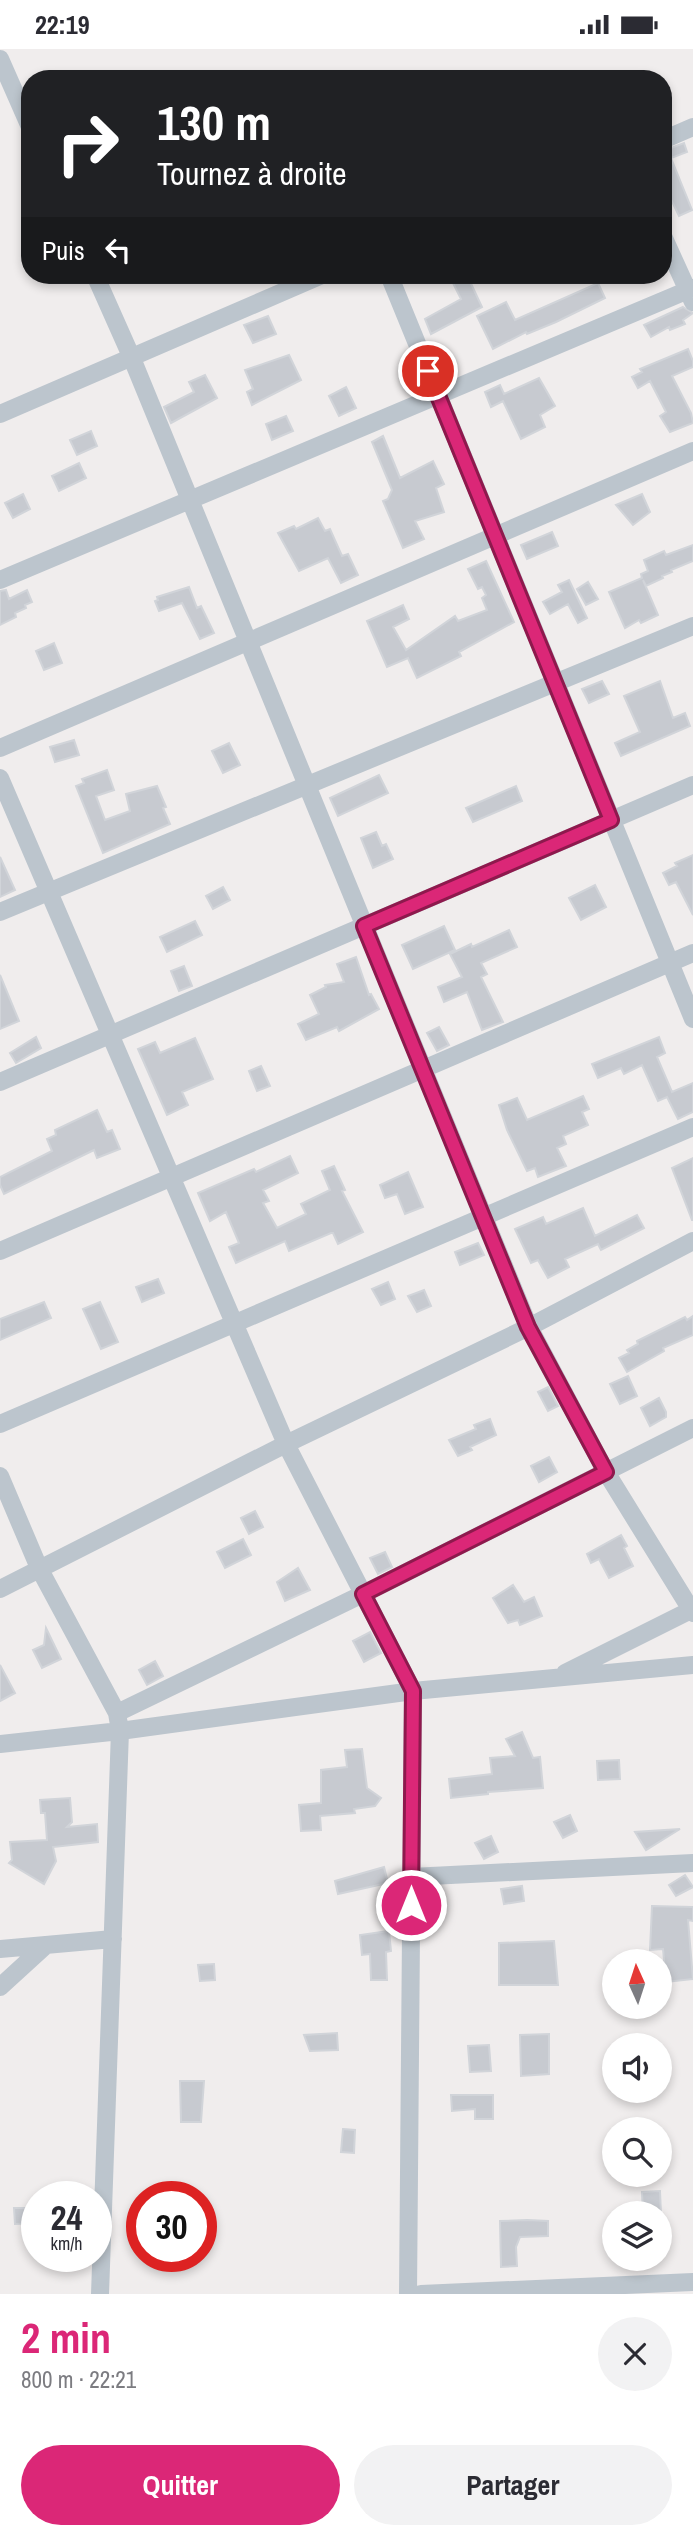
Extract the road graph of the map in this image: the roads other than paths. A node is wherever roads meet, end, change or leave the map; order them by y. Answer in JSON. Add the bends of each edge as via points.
{"nodes":[{"id":1,"x":0,"y":59,"type":"edge"},
{"id":2,"x":21,"y":107,"type":"edge"},
{"id":3,"x":693,"y":127,"type":"edge"},
{"id":4,"x":672,"y":136,"type":"edge"},
{"id":5,"x":672,"y":254,"type":"edge"},
{"id":6,"x":99,"y":284,"type":"edge"},
{"id":7,"x":301,"y":284,"type":"edge"},
{"id":8,"x":392,"y":284,"type":"edge"},
{"id":9,"x":691,"y":293,"type":"edge"},
{"id":10,"x":131,"y":356,"type":"junction"},
{"id":11,"x":438,"y":395,"type":"junction"},
{"id":12,"x":0,"y":414,"type":"edge"},
{"id":13,"x":693,"y":451,"type":"edge"},
{"id":14,"x":190,"y":500,"type":"junction"},
{"id":15,"x":495,"y":536,"type":"junction"},
{"id":16,"x":0,"y":580,"type":"edge"},
{"id":17,"x":693,"y":626,"type":"edge"},
{"id":18,"x":248,"y":642,"type":"junction"},
{"id":19,"x":555,"y":683,"type":"junction"},
{"id":20,"x":0,"y":748,"type":"edge"},
{"id":21,"x":0,"y":778,"type":"edge"},
{"id":22,"x":693,"y":785,"type":"edge"},
{"id":23,"x":307,"y":786,"type":"junction"},
{"id":24,"x":611,"y":820,"type":"junction"},
{"id":25,"x":49,"y":892,"type":"junction"},
{"id":26,"x":0,"y":912,"type":"edge"},
{"id":27,"x":364,"y":926,"type":"junction"},
{"id":28,"x":693,"y":953,"type":"edge"},
{"id":29,"x":670,"y":963,"type":"junction"},
{"id":30,"x":693,"y":1019,"type":"edge"},
{"id":31,"x":110,"y":1035,"type":"junction"},
{"id":32,"x":423,"y":1069,"type":"junction"},
{"id":33,"x":0,"y":1082,"type":"edge"},
{"id":34,"x":693,"y":1127,"type":"edge"},
{"id":35,"x":171,"y":1177,"type":"junction"},
{"id":36,"x":484,"y":1217,"type":"junction"},
{"id":37,"x":693,"y":1241,"type":"edge"},
{"id":38,"x":0,"y":1251,"type":"edge"},
{"id":39,"x":234,"y":1323,"type":"junction"},
{"id":40,"x":528,"y":1327,"type":"junction"},
{"id":41,"x":0,"y":1424,"type":"edge"},
{"id":42,"x":693,"y":1428,"type":"edge"},
{"id":43,"x":286,"y":1444,"type":"junction"},
{"id":44,"x":606,"y":1472,"type":"junction"},
{"id":45,"x":0,"y":1476,"type":"edge"},
{"id":46,"x":39,"y":1568,"type":"junction"},
{"id":47,"x":0,"y":1589,"type":"edge"},
{"id":48,"x":363,"y":1594,"type":"junction"},
{"id":49,"x":692,"y":1611,"type":"edge"},
{"id":50,"x":693,"y":1665,"type":"edge"},
{"id":51,"x":556,"y":1678,"type":"junction"},
{"id":52,"x":413,"y":1691,"type":"junction"},
{"id":53,"x":117,"y":1713,"type":"junction"},
{"id":54,"x":120,"y":1731,"type":"junction"},
{"id":55,"x":0,"y":1744,"type":"edge"},
{"id":56,"x":693,"y":1863,"type":"edge"},
{"id":57,"x":411,"y":1877,"type":"junction"},
{"id":58,"x":114,"y":1940,"type":"junction"},
{"id":59,"x":46,"y":1945,"type":"junction"},
{"id":60,"x":0,"y":1949,"type":"edge"},
{"id":61,"x":0,"y":1987,"type":"edge"},
{"id":62,"x":693,"y":2282,"type":"edge"},
{"id":63,"x":100,"y":2294,"type":"edge"},
{"id":64,"x":408,"y":2294,"type":"edge"},
{"id":65,"x":421,"y":2294,"type":"edge"}],
"edges":[{"from":1,"to":2,"type":"street"},
{"from":3,"to":4,"type":"street"},
{"from":5,"to":9,"type":"street"},
{"from":6,"to":10,"type":"street"},
{"from":7,"to":10,"type":"street"},
{"from":8,"to":11,"type":"street"},
{"from":9,"to":11,"type":"street"},
{"from":10,"to":12,"type":"street"},
{"from":10,"to":14,"type":"street"},
{"from":11,"to":14,"type":"street"},
{"from":11,"to":15,"type":"street"},
{"from":13,"to":15,"type":"street"},
{"from":14,"to":16,"type":"street"},
{"from":14,"to":18,"type":"street"},
{"from":15,"to":18,"type":"street"},
{"from":15,"to":19,"type":"street"},
{"from":17,"to":19,"type":"street"},
{"from":18,"to":20,"type":"street"},
{"from":18,"to":23,"type":"street"},
{"from":19,"to":23,"type":"street"},
{"from":19,"to":24,"type":"street"},
{"from":21,"to":25,"type":"street"},
{"from":22,"to":24,"type":"street"},
{"from":23,"to":25,"type":"street"},
{"from":23,"to":27,"type":"street"},
{"from":24,"to":27,"type":"street"},
{"from":24,"to":29,"type":"street"},
{"from":25,"to":26,"type":"street"},
{"from":25,"to":31,"type":"street"},
{"from":27,"to":31,"type":"street"},
{"from":27,"to":32,"type":"street"},
{"from":28,"to":29,"type":"street"},
{"from":29,"to":30,"type":"street"},
{"from":29,"to":32,"type":"street"},
{"from":31,"to":33,"type":"street"},
{"from":31,"to":35,"type":"street"},
{"from":32,"to":35,"type":"street"},
{"from":32,"to":36,"type":"street"},
{"from":34,"to":36,"type":"street"},
{"from":35,"to":38,"type":"street"},
{"from":35,"to":39,"type":"street"},
{"from":36,"to":39,"type":"street"},
{"from":36,"to":40,"type":"street"},
{"from":37,"to":40,"type":"street"},
{"from":39,"to":41,"type":"street"},
{"from":39,"to":43,"type":"street"},
{"from":40,"to":43,"type":"street"},
{"from":40,"to":44,"type":"street"},
{"from":42,"to":44,"type":"street"},
{"from":43,"to":46,"type":"street"},
{"from":43,"to":48,"type":"street"},
{"from":44,"to":48,"type":"street"},
{"from":44,"to":49,"type":"street"},
{"from":45,"to":46,"type":"street"},
{"from":46,"to":47,"type":"street"},
{"from":46,"to":53,"type":"street"},
{"from":48,"to":52,"type":"street"},
{"from":48,"to":53,"type":"street"},
{"from":49,"to":51,"type":"street"},
{"from":50,"to":51,"type":"street"},
{"from":51,"to":52,"type":"street"},
{"from":52,"to":54,"type":"street"},
{"from":52,"to":57,"type":"street"},
{"from":53,"to":54,"type":"street"},
{"from":54,"to":55,"type":"street"},
{"from":54,"to":58,"type":"street"},
{"from":56,"to":57,"type":"street"},
{"from":57,"to":64,"type":"street"},
{"from":58,"to":59,"type":"street"},
{"from":58,"to":63,"type":"street"},
{"from":59,"to":60,"type":"street"},
{"from":59,"to":61,"type":"street"},
{"from":62,"to":65,"type":"street"}]}
